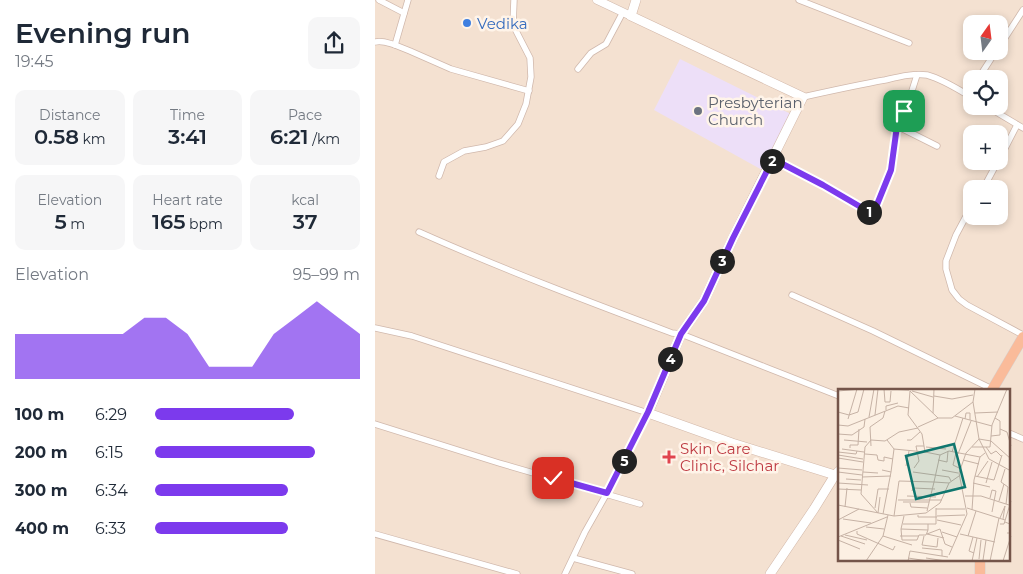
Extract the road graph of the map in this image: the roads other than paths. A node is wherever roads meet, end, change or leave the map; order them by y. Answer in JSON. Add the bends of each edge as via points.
{"nodes":[{"id":1,"x":379,"y":0,"type":"edge"},
{"id":2,"x":408,"y":0,"type":"edge"},
{"id":3,"x":514,"y":0,"type":"edge"},
{"id":4,"x":597,"y":0,"type":"edge"},
{"id":5,"x":636,"y":0,"type":"edge"},
{"id":6,"x":799,"y":0,"type":"edge"},
{"id":7,"x":1023,"y":10,"type":"edge"},
{"id":8,"x":404,"y":12,"type":"junction"},
{"id":9,"x":627,"y":14,"type":"junction"},
{"id":10,"x":1008,"y":33,"type":"edge"},
{"id":11,"x":375,"y":42,"type":"edge"},
{"id":12,"x":909,"y":43,"type":"dead end"},
{"id":13,"x":395,"y":45,"type":"junction"},
{"id":14,"x":579,"y":69,"type":"dead end"},
{"id":15,"x":917,"y":75,"type":"junction"},
{"id":16,"x":529,"y":91,"type":"junction"},
{"id":17,"x":963,"y":93,"type":"edge"},
{"id":18,"x":803,"y":98,"type":"junction"},
{"id":19,"x":1001,"y":115,"type":"edge"},
{"id":20,"x":1017,"y":125,"type":"junction"},
{"id":21,"x":897,"y":126,"type":"junction"},
{"id":22,"x":1023,"y":128,"type":"edge"},
{"id":23,"x":1008,"y":142,"type":"edge"},
{"id":24,"x":937,"y":146,"type":"dead end"},
{"id":25,"x":773,"y":159,"type":"junction"},
{"id":26,"x":439,"y":176,"type":"dead end"},
{"id":27,"x":963,"y":222,"type":"edge"},
{"id":28,"x":419,"y":232,"type":"dead end"},
{"id":29,"x":792,"y":295,"type":"dead end"},
{"id":30,"x":375,"y":328,"type":"edge"},
{"id":31,"x":681,"y":334,"type":"junction"},
{"id":32,"x":1023,"y":336,"type":"edge"},
{"id":33,"x":990,"y":389,"type":"edge"},
{"id":34,"x":993,"y":389,"type":"edge"},
{"id":35,"x":838,"y":396,"type":"edge"},
{"id":36,"x":648,"y":412,"type":"junction"},
{"id":37,"x":375,"y":424,"type":"edge"},
{"id":38,"x":1011,"y":434,"type":"edge"},
{"id":39,"x":1023,"y":439,"type":"edge"},
{"id":40,"x":837,"y":473,"type":"edge"},
{"id":41,"x":607,"y":493,"type":"junction"},
{"id":42,"x":640,"y":504,"type":"dead end"},
{"id":43,"x":375,"y":534,"type":"edge"},
{"id":44,"x":573,"y":558,"type":"junction"},
{"id":45,"x":517,"y":574,"type":"edge"},
{"id":46,"x":565,"y":574,"type":"edge"},
{"id":47,"x":632,"y":574,"type":"edge"},
{"id":48,"x":770,"y":574,"type":"edge"}],
"edges":[{"from":1,"to":8,"type":"street"},
{"from":2,"to":8,"type":"street"},
{"from":3,"to":16,"type":"street","via":[[513,24],[530,58]]},
{"from":4,"to":9,"type":"street"},
{"from":5,"to":9,"type":"main road"},
{"from":6,"to":12,"type":"street"},
{"from":7,"to":10,"type":"street"},
{"from":8,"to":13,"type":"street"},
{"from":9,"to":14,"type":"street","via":[[606,44],[591,53]]},
{"from":9,"to":18,"type":"main road"},
{"from":11,"to":13,"type":"street","via":[[379,40]]},
{"from":13,"to":16,"type":"street","via":[[451,69]]},
{"from":15,"to":17,"type":"street","via":[[933,77]]},
{"from":15,"to":18,"type":"street"},
{"from":15,"to":21,"type":"street"},
{"from":16,"to":26,"type":"street","via":[[519,124],[503,141],[464,152],[444,162]]},
{"from":18,"to":25,"type":"main road"},
{"from":19,"to":20,"type":"street"},
{"from":20,"to":22,"type":"street"},
{"from":20,"to":23,"type":"street"},
{"from":21,"to":24,"type":"street"},
{"from":21,"to":25,"type":"street","via":[[891,170],[871,213]]},
{"from":25,"to":31,"type":"main road","via":[[704,301]]},
{"from":27,"to":32,"type":"street","via":[[946,261],[952,290],[967,305]]},
{"from":28,"to":31,"type":"street","via":[[573,296]]},
{"from":29,"to":33,"type":"street"},
{"from":30,"to":36,"type":"street","via":[[412,336]]},
{"from":31,"to":35,"type":"street"},
{"from":31,"to":36,"type":"main road"},
{"from":32,"to":34,"type":"highway"},
{"from":36,"to":40,"type":"main road","via":[[733,443]]},
{"from":36,"to":41,"type":"street"},
{"from":37,"to":41,"type":"street"},
{"from":38,"to":39,"type":"street"},
{"from":40,"to":48,"type":"main road"},
{"from":41,"to":42,"type":"street"},
{"from":41,"to":44,"type":"street"},
{"from":43,"to":45,"type":"street"},
{"from":44,"to":46,"type":"street"},
{"from":44,"to":47,"type":"street"}]}
